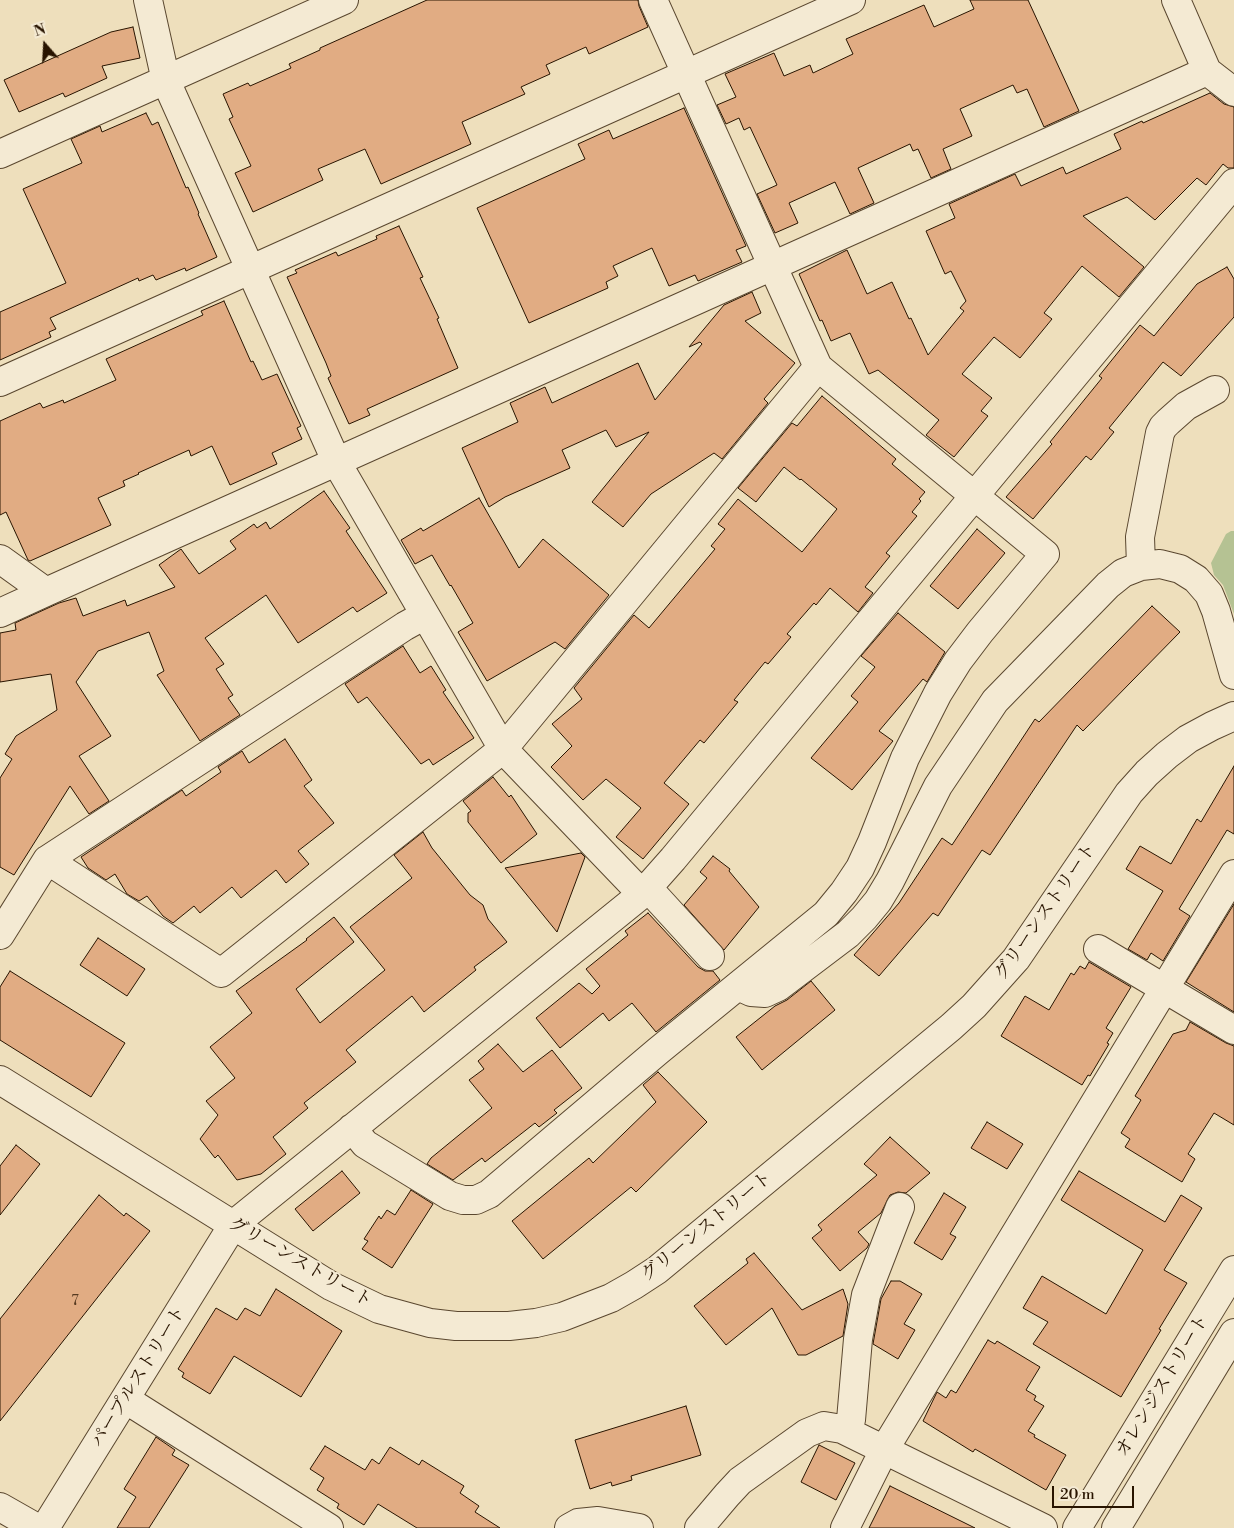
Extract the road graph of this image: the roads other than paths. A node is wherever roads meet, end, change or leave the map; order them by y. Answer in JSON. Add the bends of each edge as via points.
{"nodes":[{"id":1,"x":148,"y":0,"type":"edge"},
{"id":2,"x":344,"y":0,"type":"edge"},
{"id":3,"x":653,"y":0,"type":"edge"},
{"id":4,"x":850,"y":0,"type":"edge"},
{"id":5,"x":1176,"y":0,"type":"edge"},
{"id":6,"x":1208,"y":71,"type":"junction"},
{"id":7,"x":686,"y":74,"type":"junction"},
{"id":8,"x":166,"y":81,"type":"junction"},
{"id":9,"x":1234,"y":92,"type":"edge"},
{"id":10,"x":0,"y":154,"type":"edge"},
{"id":11,"x":1234,"y":183,"type":"edge"},
{"id":12,"x":773,"y":266,"type":"junction"},
{"id":13,"x":251,"y":271,"type":"junction"},
{"id":14,"x":818,"y":367,"type":"junction"},
{"id":15,"x":0,"y":382,"type":"edge"},
{"id":16,"x":1214,"y":390,"type":"dead end"},
{"id":17,"x":337,"y":463,"type":"junction"},
{"id":18,"x":975,"y":496,"type":"junction"},
{"id":19,"x":0,"y":559,"type":"edge"},
{"id":20,"x":1141,"y":566,"type":"junction"},
{"id":21,"x":46,"y":592,"type":"junction"},
{"id":22,"x":0,"y":613,"type":"edge"},
{"id":23,"x":425,"y":614,"type":"junction"},
{"id":24,"x":1234,"y":675,"type":"edge"},
{"id":25,"x":1234,"y":716,"type":"edge"},
{"id":26,"x":503,"y":748,"type":"junction"},
{"id":27,"x":48,"y":860,"type":"junction"},
{"id":28,"x":1234,"y":874,"type":"edge"},
{"id":29,"x":644,"y":891,"type":"junction"},
{"id":30,"x":0,"y":935,"type":"edge"},
{"id":31,"x":1098,"y":949,"type":"dead end"},
{"id":32,"x":710,"y":956,"type":"dead end"},
{"id":33,"x":738,"y":986,"type":"junction"},
{"id":34,"x":1164,"y":988,"type":"junction"},
{"id":35,"x":1234,"y":1030,"type":"edge"},
{"id":36,"x":0,"y":1080,"type":"edge"},
{"id":37,"x":352,"y":1128,"type":"junction"},
{"id":38,"x":900,"y":1206,"type":"dead end"},
{"id":39,"x":233,"y":1225,"type":"junction"},
{"id":40,"x":1234,"y":1270,"type":"edge"},
{"id":41,"x":1234,"y":1333,"type":"edge"},
{"id":42,"x":125,"y":1400,"type":"junction"},
{"id":43,"x":845,"y":1430,"type":"junction"},
{"id":44,"x":884,"y":1450,"type":"junction"},
{"id":45,"x":0,"y":1507,"type":"edge"},
{"id":46,"x":291,"y":1518,"type":"edge"},
{"id":47,"x":37,"y":1528,"type":"edge"},
{"id":48,"x":45,"y":1528,"type":"edge"},
{"id":49,"x":330,"y":1528,"type":"edge"},
{"id":50,"x":569,"y":1528,"type":"edge"},
{"id":51,"x":639,"y":1528,"type":"edge"},
{"id":52,"x":698,"y":1528,"type":"edge"},
{"id":53,"x":845,"y":1528,"type":"edge"},
{"id":54,"x":1043,"y":1528,"type":"edge"},
{"id":55,"x":1077,"y":1528,"type":"edge"},
{"id":56,"x":1116,"y":1528,"type":"edge"}],
"edges":[{"from":1,"to":8,"type":"street"},
{"from":2,"to":8,"type":"street"},
{"from":3,"to":7,"type":"street"},
{"from":4,"to":7,"type":"street"},
{"from":5,"to":6,"type":"street"},
{"from":6,"to":9,"type":"street"},
{"from":6,"to":12,"type":"street"},
{"from":7,"to":12,"type":"street"},
{"from":7,"to":13,"type":"street"},
{"from":8,"to":10,"type":"street"},
{"from":8,"to":13,"type":"street"},
{"from":11,"to":18,"type":"street","name":"パープルストリート"},
{"from":12,"to":14,"type":"street"},
{"from":12,"to":17,"type":"street"},
{"from":13,"to":15,"type":"street"},
{"from":13,"to":17,"type":"street"},
{"from":14,"to":18,"type":"street"},
{"from":14,"to":26,"type":"street"},
{"from":16,"to":20,"type":"street","via":[[1186,406],[1160,433],[1140,537]]},
{"from":17,"to":21,"type":"street"},
{"from":17,"to":23,"type":"street"},
{"from":18,"to":29,"type":"street","name":"パープルストリート"},
{"from":18,"to":33,"type":"street","via":[[1045,554],[980,632],[938,692],[905,758],[860,868],[844,892],[826,914]]},
{"from":19,"to":21,"type":"street"},
{"from":20,"to":24,"type":"street","via":[[1160,564],[1180,569],[1196,579],[1209,594]]},
{"from":20,"to":33,"type":"street","via":[[1123,573],[1108,585],[995,701],[938,786],[890,882],[864,918],[778,987],[765,993],[751,992]]},
{"from":21,"to":22,"type":"street"},
{"from":23,"to":26,"type":"street"},
{"from":23,"to":27,"type":"street"},
{"from":25,"to":39,"type":"street","name":"グリーンストリート","via":[[1196,735],[1167,755],[1129,793],[1016,959],[974,1006],[670,1260],[611,1298],[562,1317],[536,1323],[483,1327],[430,1323],[379,1309],[355,1298]]},
{"from":26,"to":27,"type":"street","via":[[221,973]]},
{"from":26,"to":29,"type":"street"},
{"from":27,"to":30,"type":"street"},
{"from":28,"to":34,"type":"street"},
{"from":29,"to":32,"type":"street"},
{"from":29,"to":37,"type":"street","name":"パープルストリート"},
{"from":31,"to":34,"type":"street"},
{"from":33,"to":37,"type":"street","via":[[489,1194],[476,1200],[450,1196],[365,1144]]},
{"from":34,"to":35,"type":"street"},
{"from":34,"to":44,"type":"street"},
{"from":36,"to":39,"type":"street","name":"グリーンストリート"},
{"from":37,"to":39,"type":"street","name":"パープルストリート"},
{"from":38,"to":43,"type":"street","via":[[862,1309],[851,1420]]},
{"from":39,"to":42,"type":"street","name":"パープルストリート"},
{"from":40,"to":55,"type":"street","name":"オレンジストリート"},
{"from":41,"to":56,"type":"street","name":"オレンジストリート"},
{"from":42,"to":46,"type":"street"},
{"from":42,"to":48,"type":"street","name":"パープルストリート"},
{"from":43,"to":44,"type":"street"},
{"from":43,"to":52,"type":"street","via":[[824,1426],[807,1433],[740,1481]]},
{"from":44,"to":53,"type":"street"},
{"from":44,"to":54,"type":"street"},
{"from":45,"to":47,"type":"street"},
{"from":46,"to":49,"type":"street"},
{"from":50,"to":51,"type":"street","via":[[598,1521]]}]}
